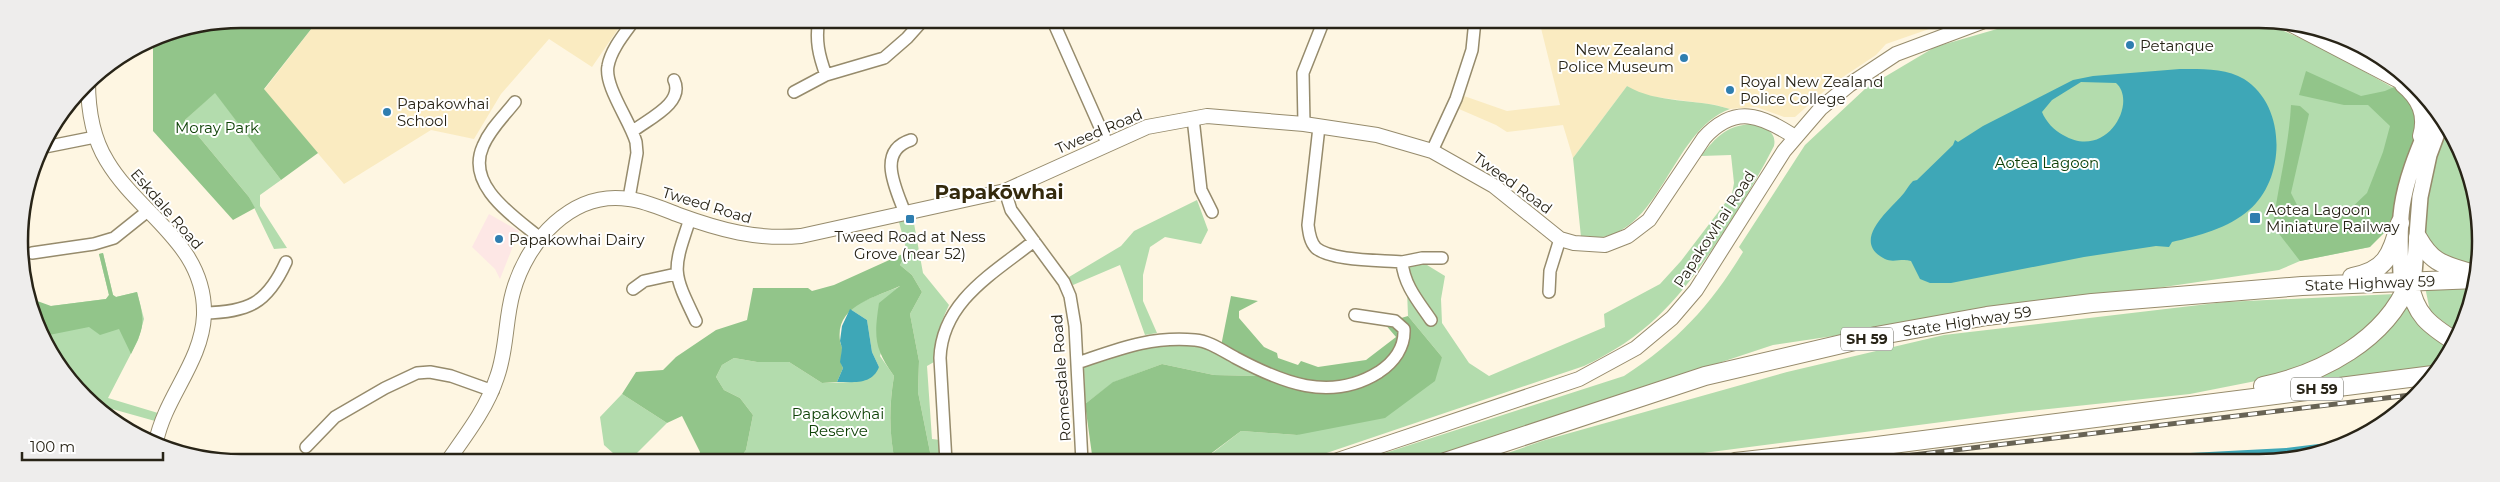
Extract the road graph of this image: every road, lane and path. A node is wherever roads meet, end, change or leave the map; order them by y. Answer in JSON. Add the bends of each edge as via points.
{"nodes":[{"id":1,"x":629,"y":28,"type":"edge"},
{"id":2,"x":818,"y":28,"type":"edge"},
{"id":3,"x":916,"y":28,"type":"edge"},
{"id":4,"x":1056,"y":28,"type":"edge"},
{"id":5,"x":1321,"y":28,"type":"edge"},
{"id":6,"x":1474,"y":28,"type":"edge"},
{"id":7,"x":1966,"y":28,"type":"edge"},
{"id":8,"x":2309,"y":34,"type":"edge"},
{"id":9,"x":826,"y":75,"type":"junction"},
{"id":10,"x":2394,"y":78,"type":"junction"},
{"id":11,"x":674,"y":80,"type":"dead end"},
{"id":12,"x":2403,"y":83,"type":"edge"},
{"id":13,"x":89,"y":91,"type":"edge"},
{"id":14,"x":794,"y":92,"type":"dead end"},
{"id":15,"x":515,"y":102,"type":"dead end"},
{"id":16,"x":2432,"y":116,"type":"edge"},
{"id":17,"x":1193,"y":118,"type":"junction"},
{"id":18,"x":1304,"y":124,"type":"junction"},
{"id":19,"x":1318,"y":126,"type":"junction"},
{"id":20,"x":2440,"y":127,"type":"edge"},
{"id":21,"x":633,"y":131,"type":"junction"},
{"id":22,"x":95,"y":137,"type":"junction"},
{"id":23,"x":1795,"y":137,"type":"junction"},
{"id":24,"x":911,"y":140,"type":"dead end"},
{"id":25,"x":1107,"y":144,"type":"junction"},
{"id":26,"x":51,"y":146,"type":"edge"},
{"id":27,"x":1432,"y":151,"type":"junction"},
{"id":28,"x":2410,"y":171,"type":"junction"},
{"id":29,"x":1005,"y":191,"type":"junction"},
{"id":30,"x":629,"y":198,"type":"junction"},
{"id":31,"x":149,"y":210,"type":"junction"},
{"id":32,"x":1212,"y":212,"type":"dead end"},
{"id":33,"x":905,"y":213,"type":"junction"},
{"id":34,"x":690,"y":219,"type":"junction"},
{"id":35,"x":2400,"y":223,"type":"junction"},
{"id":36,"x":540,"y":238,"type":"junction"},
{"id":37,"x":2418,"y":238,"type":"junction"},
{"id":38,"x":1560,"y":239,"type":"junction"},
{"id":39,"x":1034,"y":241,"type":"junction"},
{"id":40,"x":32,"y":253,"type":"dead end"},
{"id":41,"x":1442,"y":258,"type":"dead end"},
{"id":42,"x":286,"y":262,"type":"dead end"},
{"id":43,"x":1402,"y":262,"type":"junction"},
{"id":44,"x":676,"y":274,"type":"junction"},
{"id":45,"x":2470,"y":275,"type":"edge"},
{"id":46,"x":2469,"y":278,"type":"edge"},
{"id":47,"x":2409,"y":282,"type":"junction"},
{"id":48,"x":2302,"y":286,"type":"junction"},
{"id":49,"x":633,"y":289,"type":"dead end"},
{"id":50,"x":1549,"y":292,"type":"dead end"},
{"id":51,"x":204,"y":313,"type":"junction"},
{"id":52,"x":1355,"y":315,"type":"dead end"},
{"id":53,"x":1431,"y":320,"type":"dead end"},
{"id":54,"x":696,"y":321,"type":"dead end"},
{"id":55,"x":2449,"y":337,"type":"edge"},
{"id":56,"x":1077,"y":363,"type":"junction"},
{"id":57,"x":2424,"y":376,"type":"edge"},
{"id":58,"x":493,"y":391,"type":"junction"},
{"id":59,"x":2202,"y":403,"type":"junction"},
{"id":60,"x":158,"y":437,"type":"edge"},
{"id":61,"x":306,"y":447,"type":"dead end"},
{"id":62,"x":454,"y":454,"type":"edge"},
{"id":63,"x":946,"y":454,"type":"edge"},
{"id":64,"x":1082,"y":454,"type":"edge"},
{"id":65,"x":1356,"y":454,"type":"edge"},
{"id":66,"x":1470,"y":454,"type":"edge"},
{"id":67,"x":1806,"y":454,"type":"edge"}],
"edges":[{"from":1,"to":21,"type":"street","via":[[616,46],[608,67],[609,80]]},
{"from":2,"to":9,"type":"street","via":[[818,53]]},
{"from":3,"to":9,"type":"street","via":[[884,58]]},
{"from":4,"to":25,"type":"street"},
{"from":5,"to":18,"type":"street","via":[[1303,74]]},
{"from":6,"to":27,"type":"street","via":[[1472,50],[1456,99]]},
{"from":7,"to":23,"type":"street","name":"Papakowhai Road","via":[[1904,51],[1878,65],[1831,100]]},
{"from":8,"to":10,"type":"street"},
{"from":9,"to":14,"type":"street"},
{"from":10,"to":12,"type":"street"},
{"from":10,"to":28,"type":"street","via":[[2406,87],[2422,110],[2424,121]]},
{"from":11,"to":21,"type":"street","via":[[678,88],[672,102]]},
{"from":13,"to":22,"type":"street","name":"Eskdale Road"},
{"from":15,"to":36,"type":"street","via":[[482,147],[480,164],[484,183],[494,200]]},
{"from":16,"to":28,"type":"main road"},
{"from":17,"to":18,"type":"street","name":"Tweed Road","via":[[1207,116]]},
{"from":17,"to":25,"type":"street","name":"Tweed Road","via":[[1147,127]]},
{"from":17,"to":32,"type":"street","via":[[1201,190]]},
{"from":18,"to":19,"type":"street","name":"Tweed Road"},
{"from":19,"to":27,"type":"street","name":"Tweed Road","via":[[1377,134]]},
{"from":19,"to":43,"type":"street","via":[[1308,226],[1310,239],[1316,248],[1334,256]]},
{"from":20,"to":37,"type":"main road","via":[[2423,179]]},
{"from":21,"to":30,"type":"street","via":[[637,153]]},
{"from":22,"to":26,"type":"street"},
{"from":22,"to":31,"type":"street","name":"Eskdale Road","via":[[118,177]]},
{"from":23,"to":38,"type":"street","name":"Tweed Road","via":[[1757,116],[1725,120],[1704,138],[1649,220],[1635,231],[1605,245]]},
{"from":23,"to":65,"type":"street","name":"Papakowhai Road","via":[[1696,290],[1672,318],[1636,348],[1571,382]]},
{"from":24,"to":33,"type":"street","via":[[901,143],[891,158],[892,175]]},
{"from":25,"to":29,"type":"street","name":"Tweed Road"},
{"from":27,"to":38,"type":"street","name":"Tweed Road","via":[[1494,186]]},
{"from":28,"to":35,"type":"main road"},
{"from":29,"to":33,"type":"street","name":"Tweed Road"},
{"from":29,"to":39,"type":"street","name":"Romesdale Road","via":[[1011,210]]},
{"from":30,"to":34,"type":"street","name":"Tweed Road"},
{"from":30,"to":36,"type":"street","name":"Tweed Road","via":[[603,199],[568,210]]},
{"from":31,"to":40,"type":"street","via":[[114,238]]},
{"from":31,"to":51,"type":"street","name":"Eskdale Road","via":[[191,259],[200,280]]},
{"from":33,"to":34,"type":"street","name":"Tweed Road","via":[[801,236],[772,238],[722,230]]},
{"from":34,"to":44,"type":"street","via":[[676,258]]},
{"from":35,"to":47,"type":"main road","via":[[2401,274]]},
{"from":35,"to":48,"type":"main road","via":[[2392,252],[2374,271]]},
{"from":36,"to":58,"type":"street","name":"Tweed Road","via":[[513,292],[502,360]]},
{"from":37,"to":45,"type":"main road","via":[[2434,260]]},
{"from":37,"to":47,"type":"main road","via":[[2414,274]]},
{"from":38,"to":50,"type":"street","via":[[1550,271]]},
{"from":39,"to":56,"type":"street","name":"Romesdale Road","via":[[1064,282],[1070,296]]},
{"from":39,"to":63,"type":"street","via":[[965,296],[947,322],[940,347]]},
{"from":41,"to":43,"type":"street"},
{"from":42,"to":51,"type":"street","via":[[274,285],[256,303],[238,311]]},
{"from":43,"to":53,"type":"street","via":[[1403,276]]},
{"from":44,"to":49,"type":"street","via":[[644,281]]},
{"from":44,"to":54,"type":"street"},
{"from":46,"to":47,"type":"main road","name":"State Highway 59","number":"SH 59"},
{"from":47,"to":48,"type":"main road","name":"State Highway 59","number":"SH 59"},
{"from":47,"to":55,"type":"main road","via":[[2412,301],[2417,308]]},
{"from":47,"to":59,"type":"main road","via":[[2402,300],[2350,352],[2323,367],[2292,378]]},
{"from":48,"to":66,"type":"main road","name":"State Highway 59","number":"SH 59","via":[[2083,304],[1987,316],[1876,336],[1706,376]]},
{"from":51,"to":60,"type":"street","name":"Eskdale Road","via":[[200,340],[168,406]]},
{"from":52,"to":56,"type":"street","via":[[1395,321],[1404,329],[1402,348],[1377,373],[1336,387],[1304,387],[1271,377],[1196,340],[1147,340]]},
{"from":56,"to":64,"type":"street","name":"Romesdale Road"},
{"from":57,"to":59,"type":"main road","number":"SH 59"},
{"from":58,"to":61,"type":"street","via":[[451,376],[418,373],[335,417]]},
{"from":58,"to":62,"type":"street"},
{"from":59,"to":67,"type":"main road","number":"SH 59"}]}
